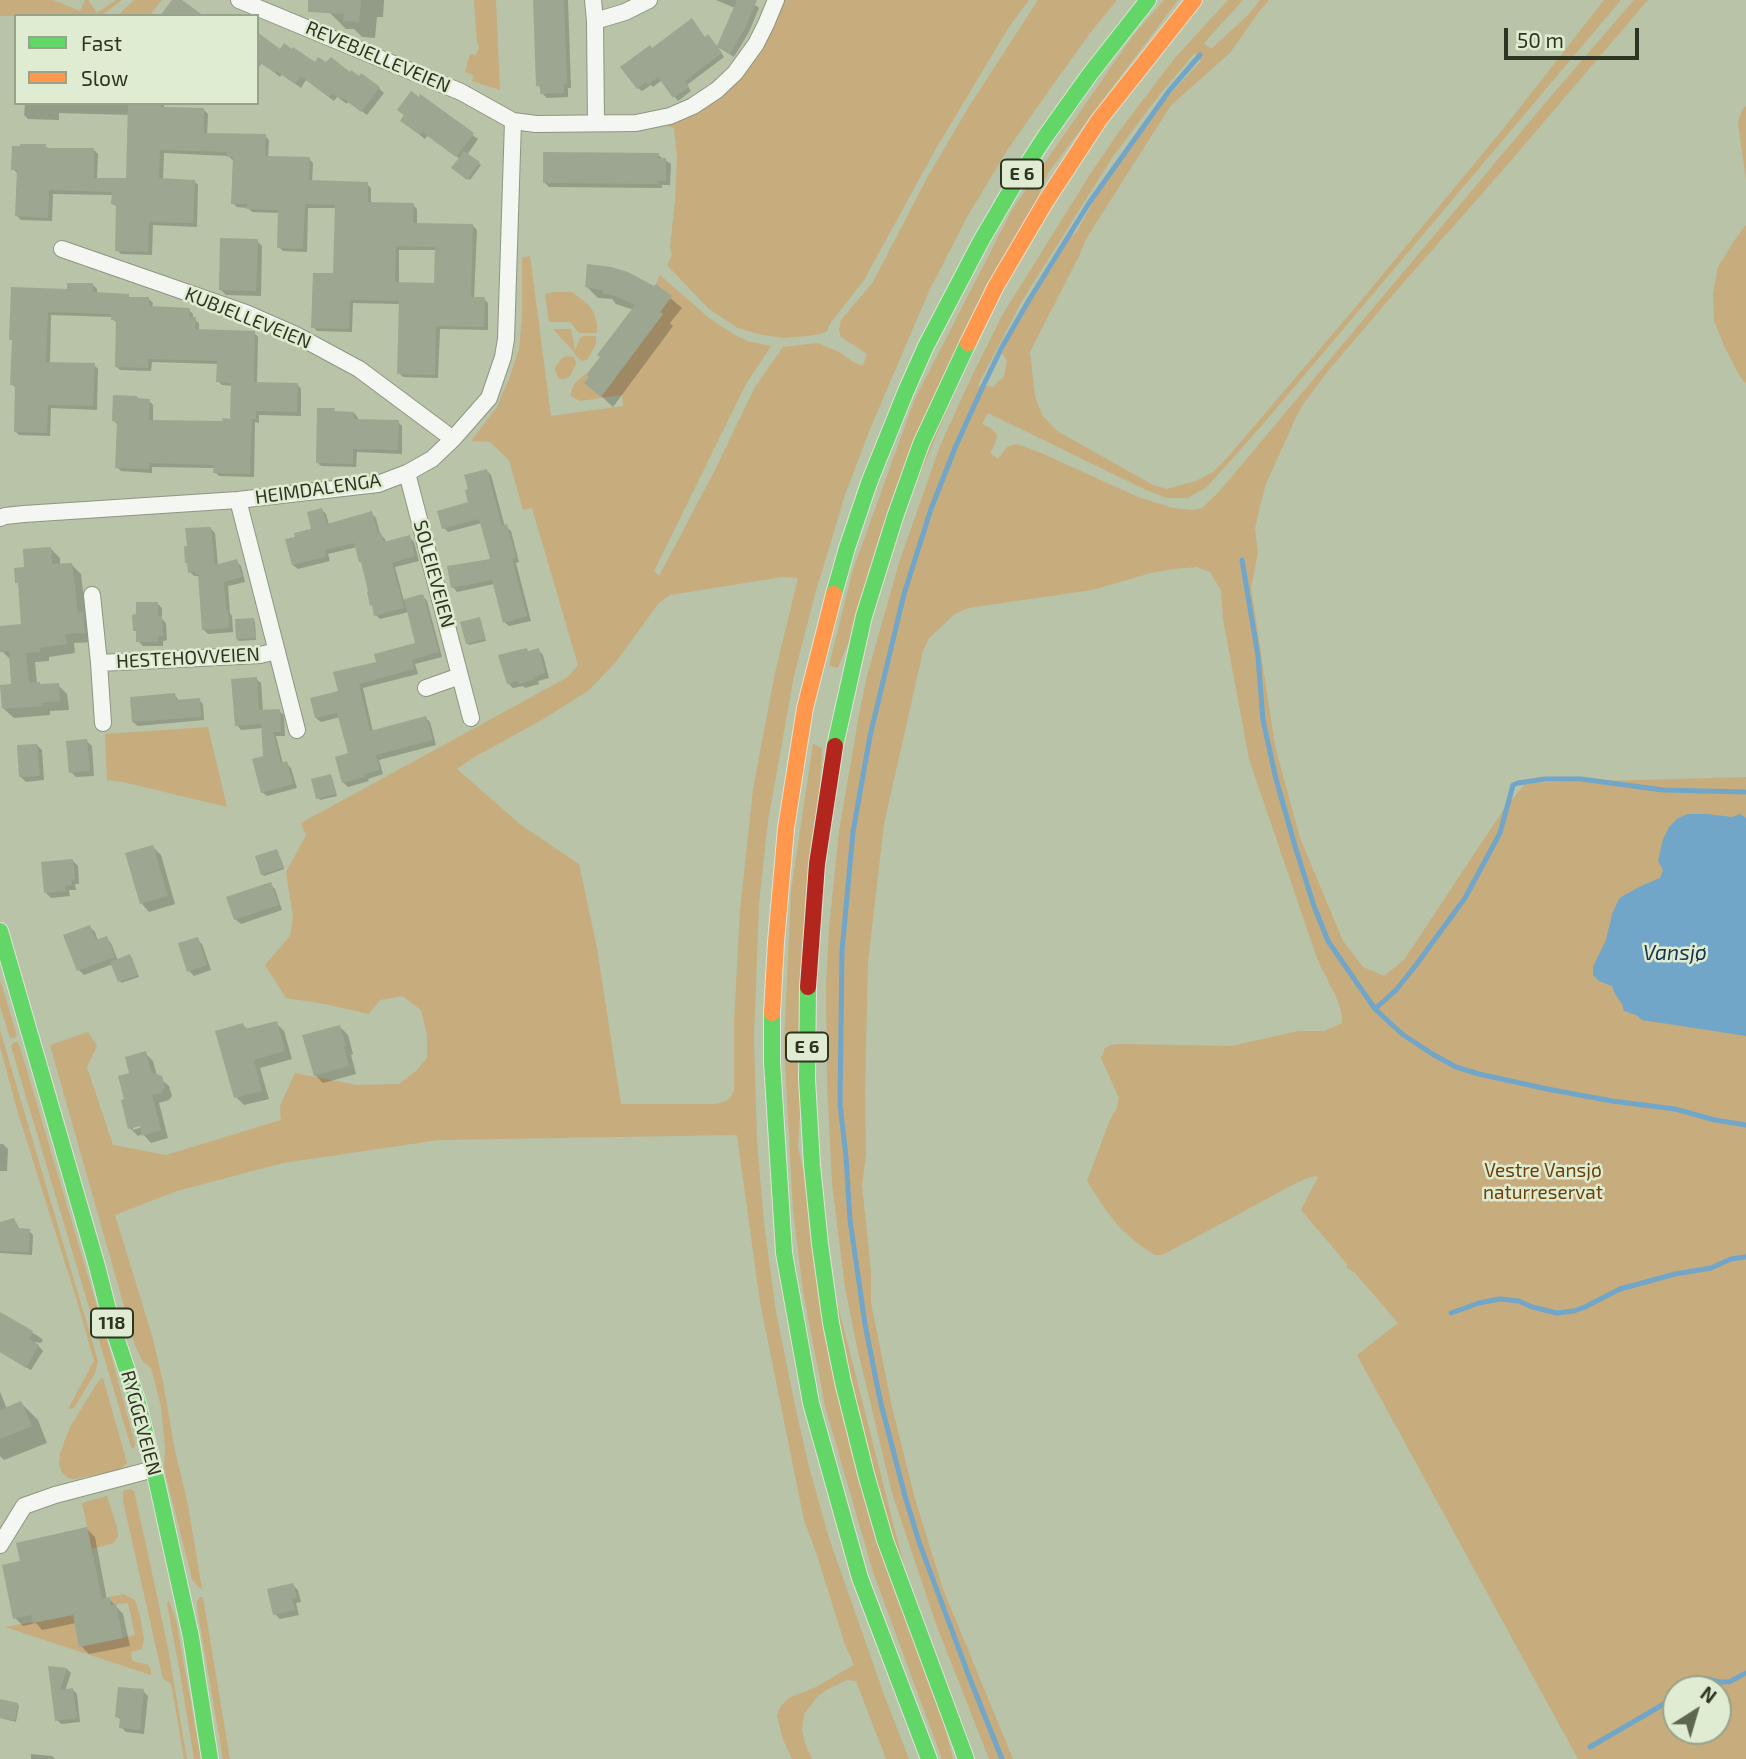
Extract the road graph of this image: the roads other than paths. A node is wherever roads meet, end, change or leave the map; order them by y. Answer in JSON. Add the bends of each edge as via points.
{"nodes":[{"id":1,"x":239,"y":0,"type":"edge"},
{"id":2,"x":593,"y":0,"type":"edge"},
{"id":3,"x":649,"y":0,"type":"edge"},
{"id":4,"x":776,"y":0,"type":"edge"},
{"id":5,"x":1148,"y":0,"type":"edge"},
{"id":6,"x":1194,"y":0,"type":"edge"},
{"id":7,"x":1208,"y":0,"type":"edge"},
{"id":8,"x":1139,"y":7,"type":"edge"},
{"id":9,"x":595,"y":21,"type":"junction"},
{"id":10,"x":1166,"y":34,"type":"junction"},
{"id":11,"x":513,"y":121,"type":"junction"},
{"id":12,"x":596,"y":123,"type":"junction"},
{"id":13,"x":62,"y":249,"type":"dead end"},
{"id":14,"x":453,"y":439,"type":"junction"},
{"id":15,"x":407,"y":473,"type":"junction"},
{"id":16,"x":238,"y":500,"type":"junction"},
{"id":17,"x":2,"y":516,"type":"edge"},
{"id":18,"x":92,"y":595,"type":"dead end"},
{"id":19,"x":277,"y":651,"type":"junction"},
{"id":20,"x":99,"y":663,"type":"junction"},
{"id":21,"x":460,"y":676,"type":"junction"},
{"id":22,"x":426,"y":688,"type":"dead end"},
{"id":23,"x":471,"y":718,"type":"dead end"},
{"id":24,"x":103,"y":723,"type":"dead end"},
{"id":25,"x":297,"y":730,"type":"dead end"},
{"id":26,"x":0,"y":932,"type":"edge"},
{"id":27,"x":154,"y":1469,"type":"junction"},
{"id":28,"x":0,"y":1545,"type":"edge"},
{"id":29,"x":210,"y":1759,"type":"edge"},
{"id":30,"x":929,"y":1759,"type":"edge"},
{"id":31,"x":967,"y":1759,"type":"edge"}],
"edges":[{"from":1,"to":11,"type":"street","name":"REVEBJELLEVEIEN","via":[[461,92]]},
{"from":2,"to":9,"type":"street"},
{"from":3,"to":9,"type":"street"},
{"from":4,"to":12,"type":"street","via":[[755,44],[718,90],[670,116]]},
{"from":5,"to":8,"type":"main road","number":"E 6"},
{"from":6,"to":10,"type":"main road","number":"E 6"},
{"from":7,"to":10,"type":"main road","number":"E 6"},
{"from":8,"to":30,"type":"main road","number":"E 6","via":[[1012,188],[906,391],[869,483],[825,626],[805,708],[786,828],[772,1051],[785,1254],[811,1403],[833,1485],[860,1578]]},
{"from":9,"to":12,"type":"street"},
{"from":10,"to":31,"type":"main road","number":"E 6","via":[[1099,120],[1040,212],[996,286],[921,444],[864,616],[835,745],[817,864],[807,1000],[807,1079],[817,1217],[831,1323],[886,1540]]},
{"from":11,"to":12,"type":"street"},
{"from":11,"to":14,"type":"street","name":"HEIMDALENGA","via":[[503,357],[489,398]]},
{"from":13,"to":14,"type":"street","name":"KUBJELLEVEIEN","via":[[296,335],[359,369]]},
{"from":14,"to":15,"type":"street","name":"HEIMDALENGA","via":[[432,459]]},
{"from":15,"to":16,"type":"street","name":"HEIMDALENGA","via":[[378,484]]},
{"from":15,"to":21,"type":"street","name":"SOLEIEVEIEN"},
{"from":16,"to":17,"type":"street","name":"HEIMDALENGA"},
{"from":16,"to":19,"type":"street","name":"HESTEHOVVEIEN"},
{"from":18,"to":20,"type":"street","name":"HESTEHOVVEIEN"},
{"from":19,"to":20,"type":"street","name":"HESTEHOVVEIEN"},
{"from":19,"to":25,"type":"street","name":"HESTEHOVVEIEN"},
{"from":20,"to":24,"type":"street","name":"HESTEHOVVEIEN"},
{"from":21,"to":22,"type":"street"},
{"from":21,"to":23,"type":"street","name":"SOLEIEVEIEN"},
{"from":26,"to":27,"type":"main road","name":"RYGGEVEIEN","number":"118"},
{"from":27,"to":28,"type":"street","via":[[24,1506]]},
{"from":27,"to":29,"type":"main road","name":"RYGGEVEIEN","number":"118","via":[[191,1637]]}]}
